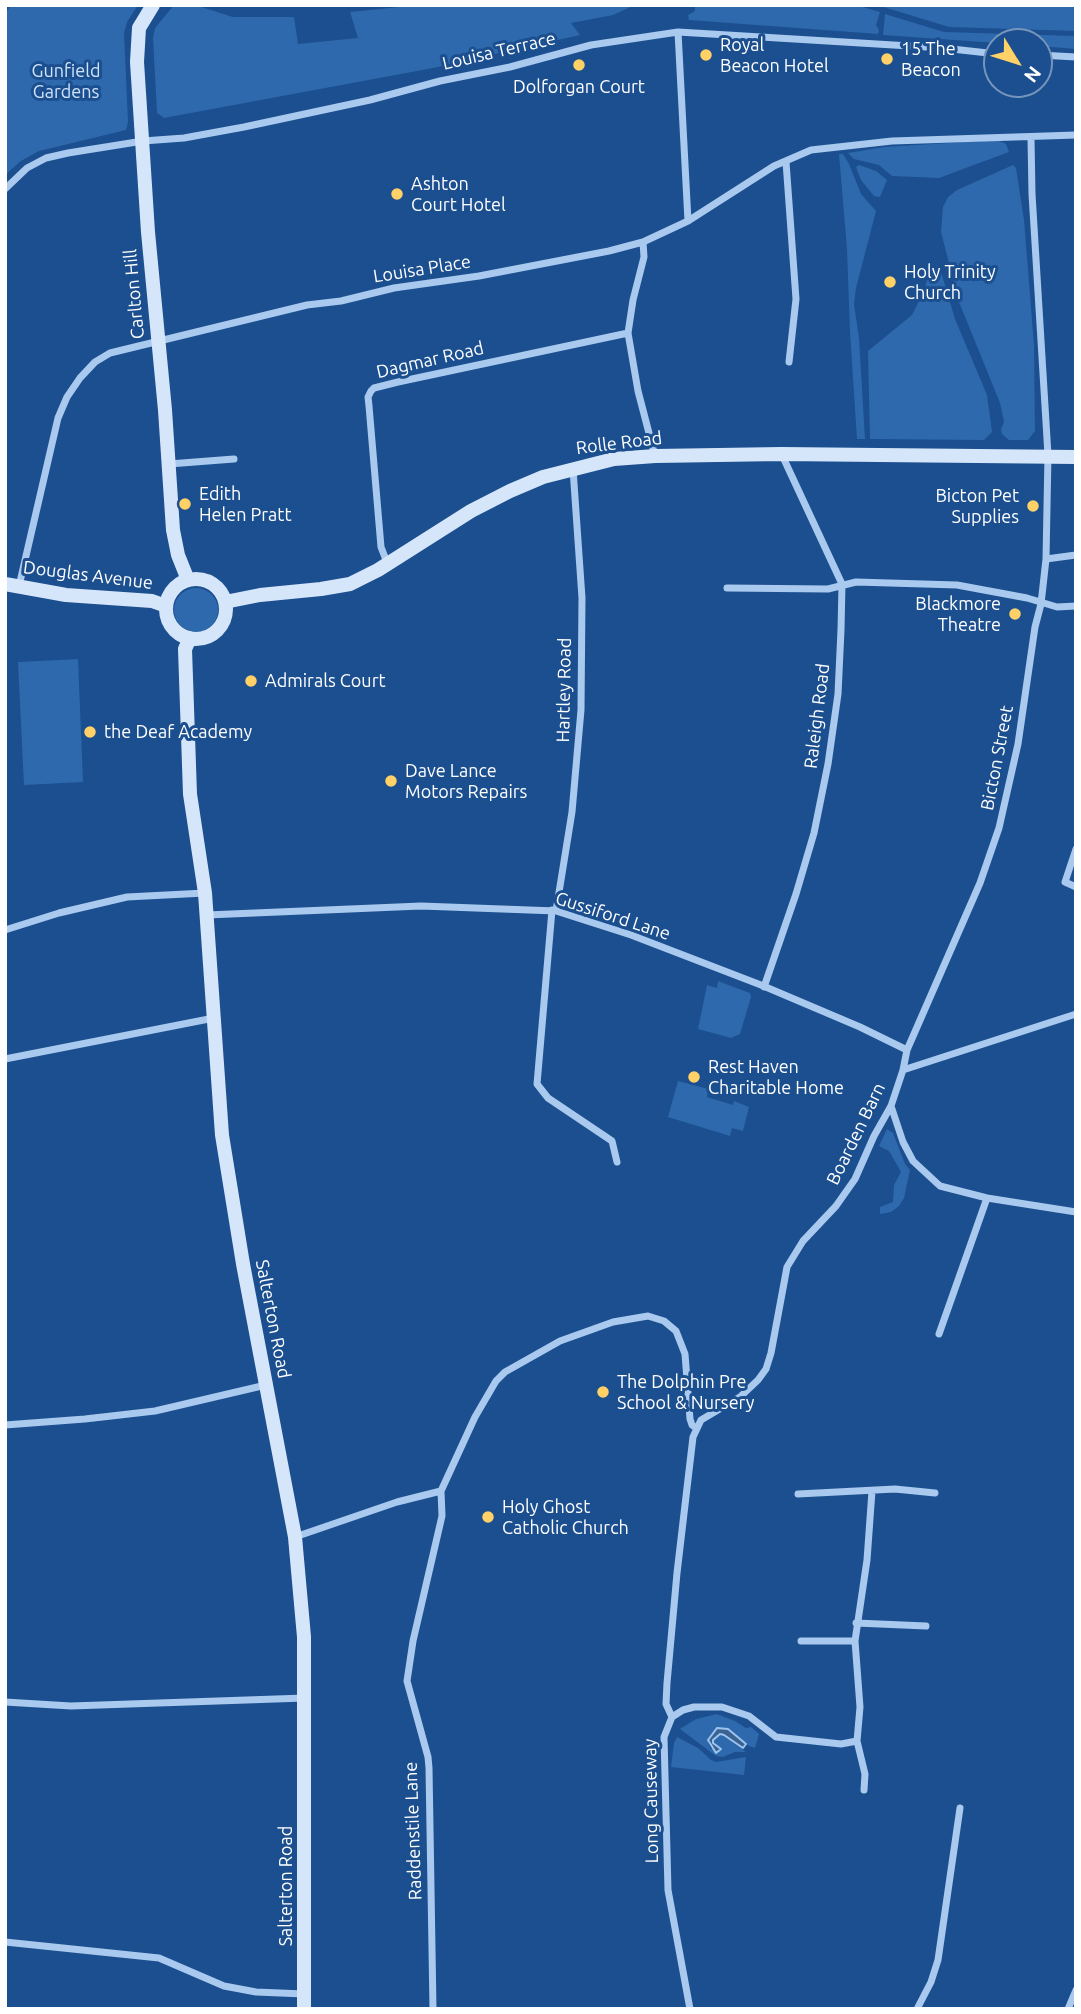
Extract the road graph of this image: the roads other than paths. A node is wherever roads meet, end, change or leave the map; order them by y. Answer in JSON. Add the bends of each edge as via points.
{"nodes":[{"id":1,"x":153,"y":5,"type":"edge"},
{"id":2,"x":678,"y":32,"type":"junction"},
{"id":3,"x":983,"y":52,"type":"edge"},
{"id":4,"x":1053,"y":56,"type":"edge"},
{"id":5,"x":1076,"y":57,"type":"edge"},
{"id":6,"x":1076,"y":135,"type":"edge"},
{"id":7,"x":1031,"y":138,"type":"junction"},
{"id":8,"x":143,"y":141,"type":"junction"},
{"id":9,"x":786,"y":162,"type":"junction"},
{"id":10,"x":5,"y":189,"type":"edge"},
{"id":11,"x":688,"y":221,"type":"junction"},
{"id":12,"x":643,"y":242,"type":"junction"},
{"id":13,"x":628,"y":333,"type":"junction"},
{"id":14,"x":158,"y":340,"type":"junction"},
{"id":15,"x":789,"y":362,"type":"dead end"},
{"id":16,"x":781,"y":454,"type":"junction"},
{"id":17,"x":1048,"y":455,"type":"junction"},
{"id":18,"x":655,"y":456,"type":"junction"},
{"id":19,"x":1076,"y":457,"type":"edge"},
{"id":20,"x":234,"y":459,"type":"dead end"},
{"id":21,"x":169,"y":464,"type":"junction"},
{"id":22,"x":573,"y":468,"type":"junction"},
{"id":23,"x":1076,"y":555,"type":"edge"},
{"id":24,"x":1046,"y":559,"type":"junction"},
{"id":25,"x":388,"y":565,"type":"junction"},
{"id":26,"x":188,"y":580,"type":"junction"},
{"id":27,"x":842,"y":584,"type":"junction"},
{"id":28,"x":12,"y":585,"type":"edge"},
{"id":29,"x":726,"y":588,"type":"dead end"},
{"id":30,"x":225,"y":602,"type":"junction"},
{"id":31,"x":1041,"y":604,"type":"junction"},
{"id":32,"x":166,"y":606,"type":"junction"},
{"id":33,"x":1076,"y":606,"type":"edge"},
{"id":34,"x":190,"y":638,"type":"junction"},
{"id":35,"x":1076,"y":849,"type":"edge"},
{"id":36,"x":1076,"y":887,"type":"edge"},
{"id":37,"x":205,"y":893,"type":"junction"},
{"id":38,"x":554,"y":910,"type":"junction"},
{"id":39,"x":206,"y":915,"type":"junction"},
{"id":40,"x":5,"y":930,"type":"edge"},
{"id":41,"x":764,"y":987,"type":"junction"},
{"id":42,"x":1076,"y":1014,"type":"edge"},
{"id":43,"x":214,"y":1018,"type":"junction"},
{"id":44,"x":906,"y":1050,"type":"junction"},
{"id":45,"x":5,"y":1059,"type":"edge"},
{"id":46,"x":903,"y":1070,"type":"junction"},
{"id":47,"x":891,"y":1106,"type":"junction"},
{"id":48,"x":617,"y":1162,"type":"dead end"},
{"id":49,"x":987,"y":1198,"type":"junction"},
{"id":50,"x":1076,"y":1212,"type":"edge"},
{"id":51,"x":939,"y":1334,"type":"dead end"},
{"id":52,"x":266,"y":1385,"type":"junction"},
{"id":53,"x":5,"y":1425,"type":"edge"},
{"id":54,"x":696,"y":1428,"type":"junction"},
{"id":55,"x":441,"y":1491,"type":"junction"},
{"id":56,"x":872,"y":1491,"type":"junction"},
{"id":57,"x":935,"y":1493,"type":"dead end"},
{"id":58,"x":798,"y":1494,"type":"dead end"},
{"id":59,"x":295,"y":1536,"type":"junction"},
{"id":60,"x":856,"y":1623,"type":"junction"},
{"id":61,"x":926,"y":1626,"type":"dead end"},
{"id":62,"x":801,"y":1641,"type":"dead end"},
{"id":63,"x":855,"y":1641,"type":"junction"},
{"id":64,"x":305,"y":1698,"type":"junction"},
{"id":65,"x":5,"y":1702,"type":"edge"},
{"id":66,"x":672,"y":1717,"type":"junction"},
{"id":67,"x":857,"y":1741,"type":"junction"},
{"id":68,"x":863,"y":1790,"type":"dead end"},
{"id":69,"x":960,"y":1808,"type":"dead end"},
{"id":70,"x":5,"y":1942,"type":"edge"},
{"id":71,"x":1076,"y":1990,"type":"edge"},
{"id":72,"x":304,"y":2001,"type":"edge"},
{"id":73,"x":433,"y":2009,"type":"edge"},
{"id":74,"x":690,"y":2009,"type":"edge"},
{"id":75,"x":917,"y":2009,"type":"edge"},
{"id":76,"x":1068,"y":2009,"type":"edge"}],
"edges":[{"from":1,"to":8,"type":"main road","name":"Carlton Hill","via":[[138,36]]},
{"from":2,"to":3,"type":"street","name":"Louisa Terrace"},
{"from":2,"to":8,"type":"street","name":"Louisa Terrace","via":[[591,46],[244,127]]},
{"from":2,"to":11,"type":"street"},
{"from":4,"to":5,"type":"street"},
{"from":6,"to":7,"type":"street","name":"Louisa Place"},
{"from":7,"to":9,"type":"street","name":"Louisa Place","via":[[855,144],[811,150]]},
{"from":7,"to":17,"type":"street","name":"Bicton Street"},
{"from":8,"to":10,"type":"street","name":"Louisa Terrace","via":[[46,158]]},
{"from":8,"to":14,"type":"main road","name":"Carlton Hill"},
{"from":9,"to":11,"type":"street","name":"Louisa Place"},
{"from":9,"to":15,"type":"street","via":[[796,299]]},
{"from":11,"to":12,"type":"street","name":"Louisa Place"},
{"from":12,"to":13,"type":"street"},
{"from":12,"to":14,"type":"street","name":"Louisa Place","via":[[307,305]]},
{"from":13,"to":18,"type":"street"},
{"from":13,"to":25,"type":"street","name":"Dagmar Road","via":[[374,388],[368,397],[381,547]]},
{"from":14,"to":21,"type":"main road","name":"Carlton Hill"},
{"from":14,"to":28,"type":"street","name":"Louisa Place","via":[[110,353],[87,370],[68,397],[58,418]]},
{"from":16,"to":17,"type":"main road","name":"Rolle Road"},
{"from":16,"to":18,"type":"main road","name":"Rolle Road"},
{"from":16,"to":27,"type":"street","name":"Raleigh Road"},
{"from":17,"to":19,"type":"main road","name":"Rolle Road"},
{"from":17,"to":24,"type":"street","name":"Bicton Street"},
{"from":18,"to":22,"type":"main road","name":"Rolle Road"},
{"from":20,"to":21,"type":"street"},
{"from":21,"to":26,"type":"main road","name":"Carlton Hill","via":[[173,530]]},
{"from":22,"to":25,"type":"main road","name":"Rolle Road","via":[[521,486],[471,511]]},
{"from":22,"to":38,"type":"street","name":"Hartley Road","via":[[582,598],[581,710],[572,812]]},
{"from":23,"to":24,"type":"street"},
{"from":24,"to":31,"type":"street","name":"Bicton Street"},
{"from":25,"to":30,"type":"main road","name":"Rolle Road","via":[[349,584]]},
{"from":26,"to":30,"type":"main road","via":[[211,583]]},
{"from":26,"to":32,"type":"main road","via":[[169,594]]},
{"from":27,"to":29,"type":"street","via":[[828,589]]},
{"from":27,"to":31,"type":"street","via":[[957,585]]},
{"from":27,"to":41,"type":"street","name":"Raleigh Road","via":[[838,694],[828,764],[814,833]]},
{"from":28,"to":32,"type":"main road","name":"Douglas Avenue"},
{"from":30,"to":34,"type":"main road","via":[[226,614],[213,634]]},
{"from":31,"to":33,"type":"street"},
{"from":31,"to":44,"type":"street","name":"Bicton Street","via":[[999,828],[980,883]]},
{"from":32,"to":34,"type":"main road","via":[[168,621]]},
{"from":34,"to":37,"type":"main road","name":"Salterton Road","via":[[186,649],[190,794]]},
{"from":35,"to":36,"type":"street","via":[[1065,882]]},
{"from":37,"to":39,"type":"main road","name":"Salterton Road"},
{"from":37,"to":40,"type":"street","via":[[127,897]]},
{"from":38,"to":39,"type":"street","name":"Gussiford Lane","via":[[421,906]]},
{"from":38,"to":41,"type":"street","name":"Gussiford Lane"},
{"from":38,"to":48,"type":"street","name":"Hartley Road","via":[[537,1084],[548,1098],[612,1141]]},
{"from":39,"to":43,"type":"main road","name":"Salterton Road"},
{"from":41,"to":44,"type":"street","name":"Gussiford Lane"},
{"from":42,"to":46,"type":"street"},
{"from":43,"to":45,"type":"street"},
{"from":43,"to":52,"type":"main road","name":"Salterton Road","via":[[222,1135]]},
{"from":44,"to":46,"type":"street","name":"Boarden Barn"},
{"from":46,"to":47,"type":"street","name":"Boarden Barn"},
{"from":47,"to":49,"type":"street","via":[[903,1142],[922,1171],[940,1186]]},
{"from":47,"to":54,"type":"street","name":"Boarden Barn","via":[[855,1179],[787,1267],[763,1375],[740,1398],[701,1420]]},
{"from":49,"to":50,"type":"street"},
{"from":49,"to":51,"type":"street"},
{"from":52,"to":53,"type":"street","via":[[155,1411]]},
{"from":52,"to":59,"type":"main road","name":"Salterton Road"},
{"from":54,"to":55,"type":"street","name":"Raddenstile Lane","via":[[690,1419],[685,1354],[676,1331],[648,1316],[613,1322],[560,1341],[505,1372],[485,1397]]},
{"from":54,"to":66,"type":"street","name":"Long Causeway","via":[[671,1630],[666,1704]]},
{"from":55,"to":59,"type":"street"},
{"from":55,"to":73,"type":"street","name":"Raddenstile Lane","via":[[442,1516],[407,1681],[429,1769]]},
{"from":56,"to":57,"type":"street"},
{"from":56,"to":58,"type":"street"},
{"from":56,"to":60,"type":"street"},
{"from":59,"to":64,"type":"main road","name":"Salterton Road"},
{"from":60,"to":61,"type":"street"},
{"from":60,"to":63,"type":"street"},
{"from":62,"to":63,"type":"street"},
{"from":63,"to":67,"type":"street","via":[[860,1707]]},
{"from":64,"to":65,"type":"street","via":[[71,1706]]},
{"from":64,"to":72,"type":"main road","name":"Salterton Road"},
{"from":66,"to":67,"type":"street","via":[[694,1707],[722,1707],[749,1716],[776,1737],[841,1744]]},
{"from":66,"to":74,"type":"street","name":"Long Causeway","via":[[664,1737],[668,1890]]},
{"from":67,"to":68,"type":"street","via":[[865,1774]]},
{"from":69,"to":75,"type":"street","via":[[940,1949]]},
{"from":70,"to":72,"type":"street","via":[[159,1958],[224,1986]]},
{"from":71,"to":76,"type":"street"}]}
